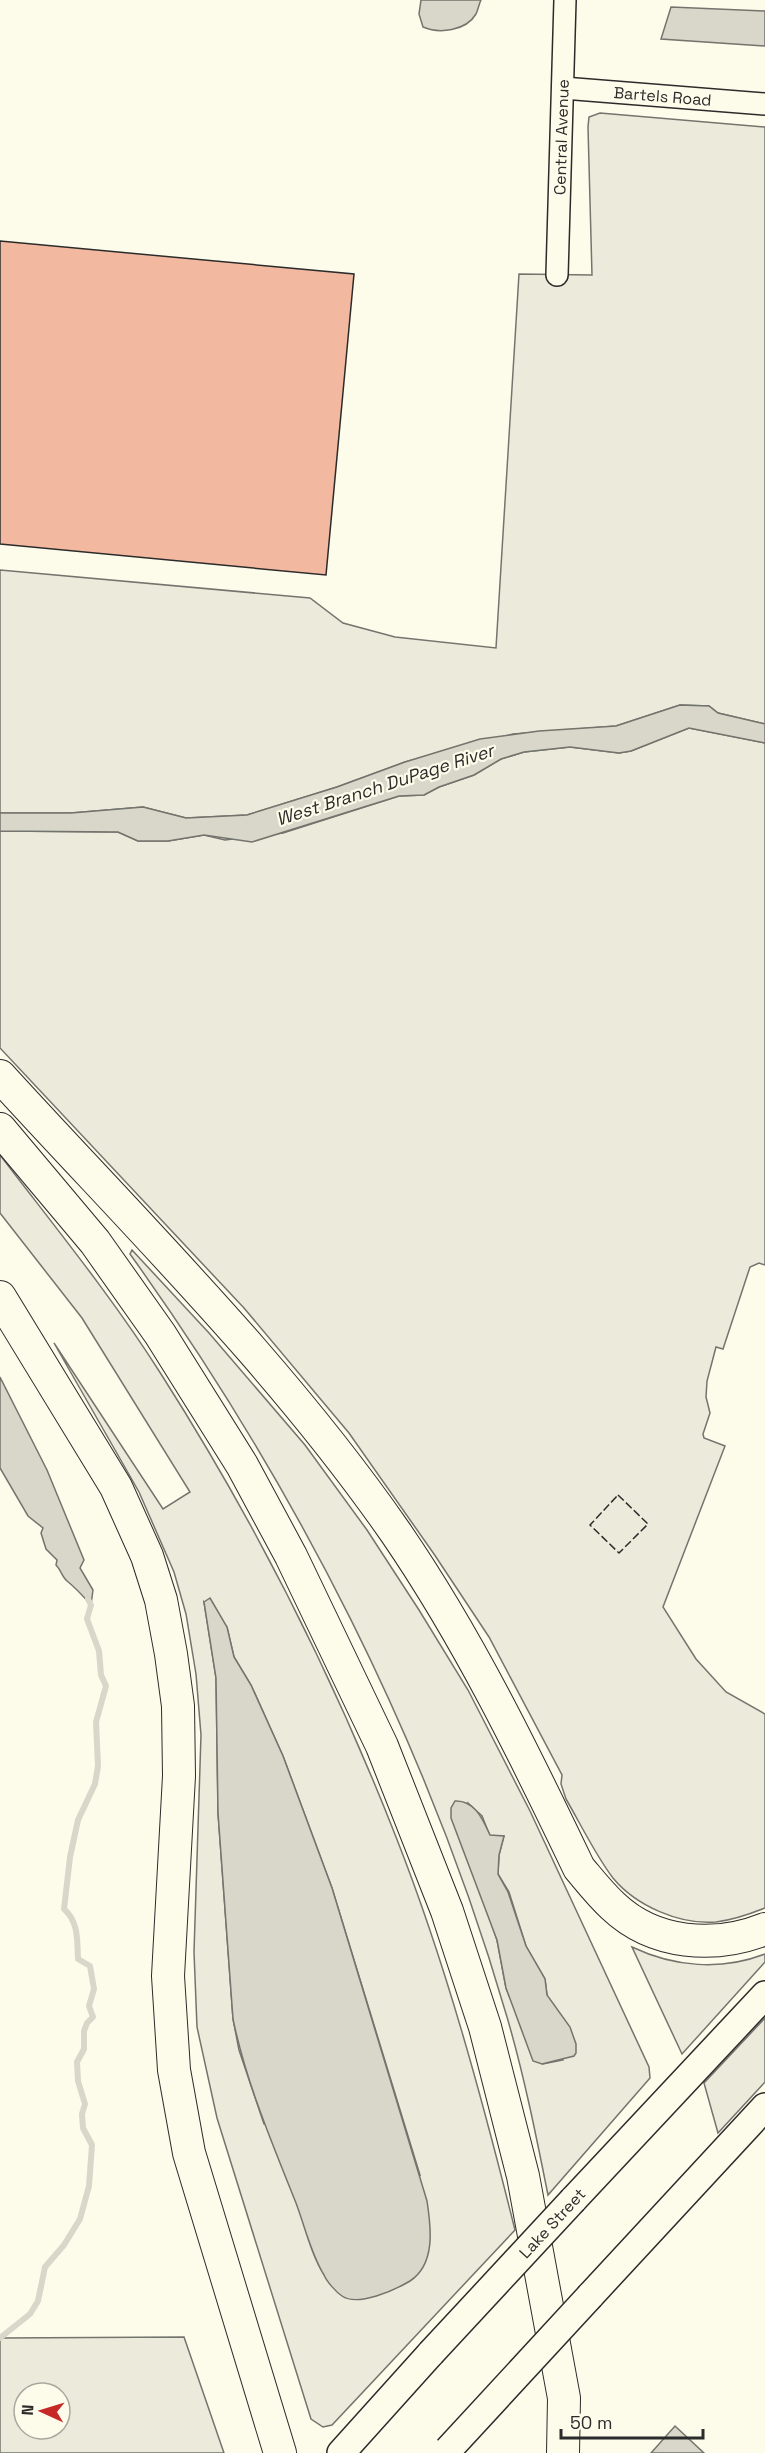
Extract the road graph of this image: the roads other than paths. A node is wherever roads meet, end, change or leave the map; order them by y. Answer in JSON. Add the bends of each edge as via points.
{"nodes":[{"id":1,"x":565,"y":0,"type":"edge"},
{"id":2,"x":563,"y":88,"type":"junction"},
{"id":3,"x":765,"y":104,"type":"edge"},
{"id":4,"x":556,"y":275,"type":"dead end"},
{"id":5,"x":0,"y":1076,"type":"edge"},
{"id":6,"x":0,"y":1129,"type":"edge"},
{"id":7,"x":0,"y":1297,"type":"edge"},
{"id":8,"x":765,"y":1929,"type":"edge"},
{"id":9,"x":765,"y":1995,"type":"edge"},
{"id":10,"x":765,"y":2107,"type":"edge"},
{"id":11,"x":446,"y":2451,"type":"edge"},
{"id":12,"x":280,"y":2453,"type":"edge"},
{"id":13,"x":341,"y":2453,"type":"edge"},
{"id":14,"x":563,"y":2453,"type":"edge"}],
"edges":[{"from":1,"to":2,"type":"street","name":"Central Avenue"},
{"from":2,"to":3,"type":"street","name":"Bartels Road"},
{"from":2,"to":4,"type":"street","name":"Central Avenue"},
{"from":5,"to":8,"type":"highway","via":[[268,1365],[390,1524],[504,1713],[579,1868],[593,1885],[614,1908],[645,1928],[680,1939],[710,1942]]},
{"from":6,"to":14,"type":"highway","via":[[95,1242],[160,1334],[242,1465],[291,1556],[382,1746],[447,1911],[485,2027],[522,2176],[562,2387]]},
{"from":7,"to":12,"type":"highway","via":[[116,1487],[147,1556],[161,1600],[178,1706],[179,1776],[168,1976],[174,2070],[189,2153]]},
{"from":9,"to":13,"type":"main road","name":"Lake Street","bridge":true},
{"from":10,"to":11,"type":"main road","bridge":true}]}
